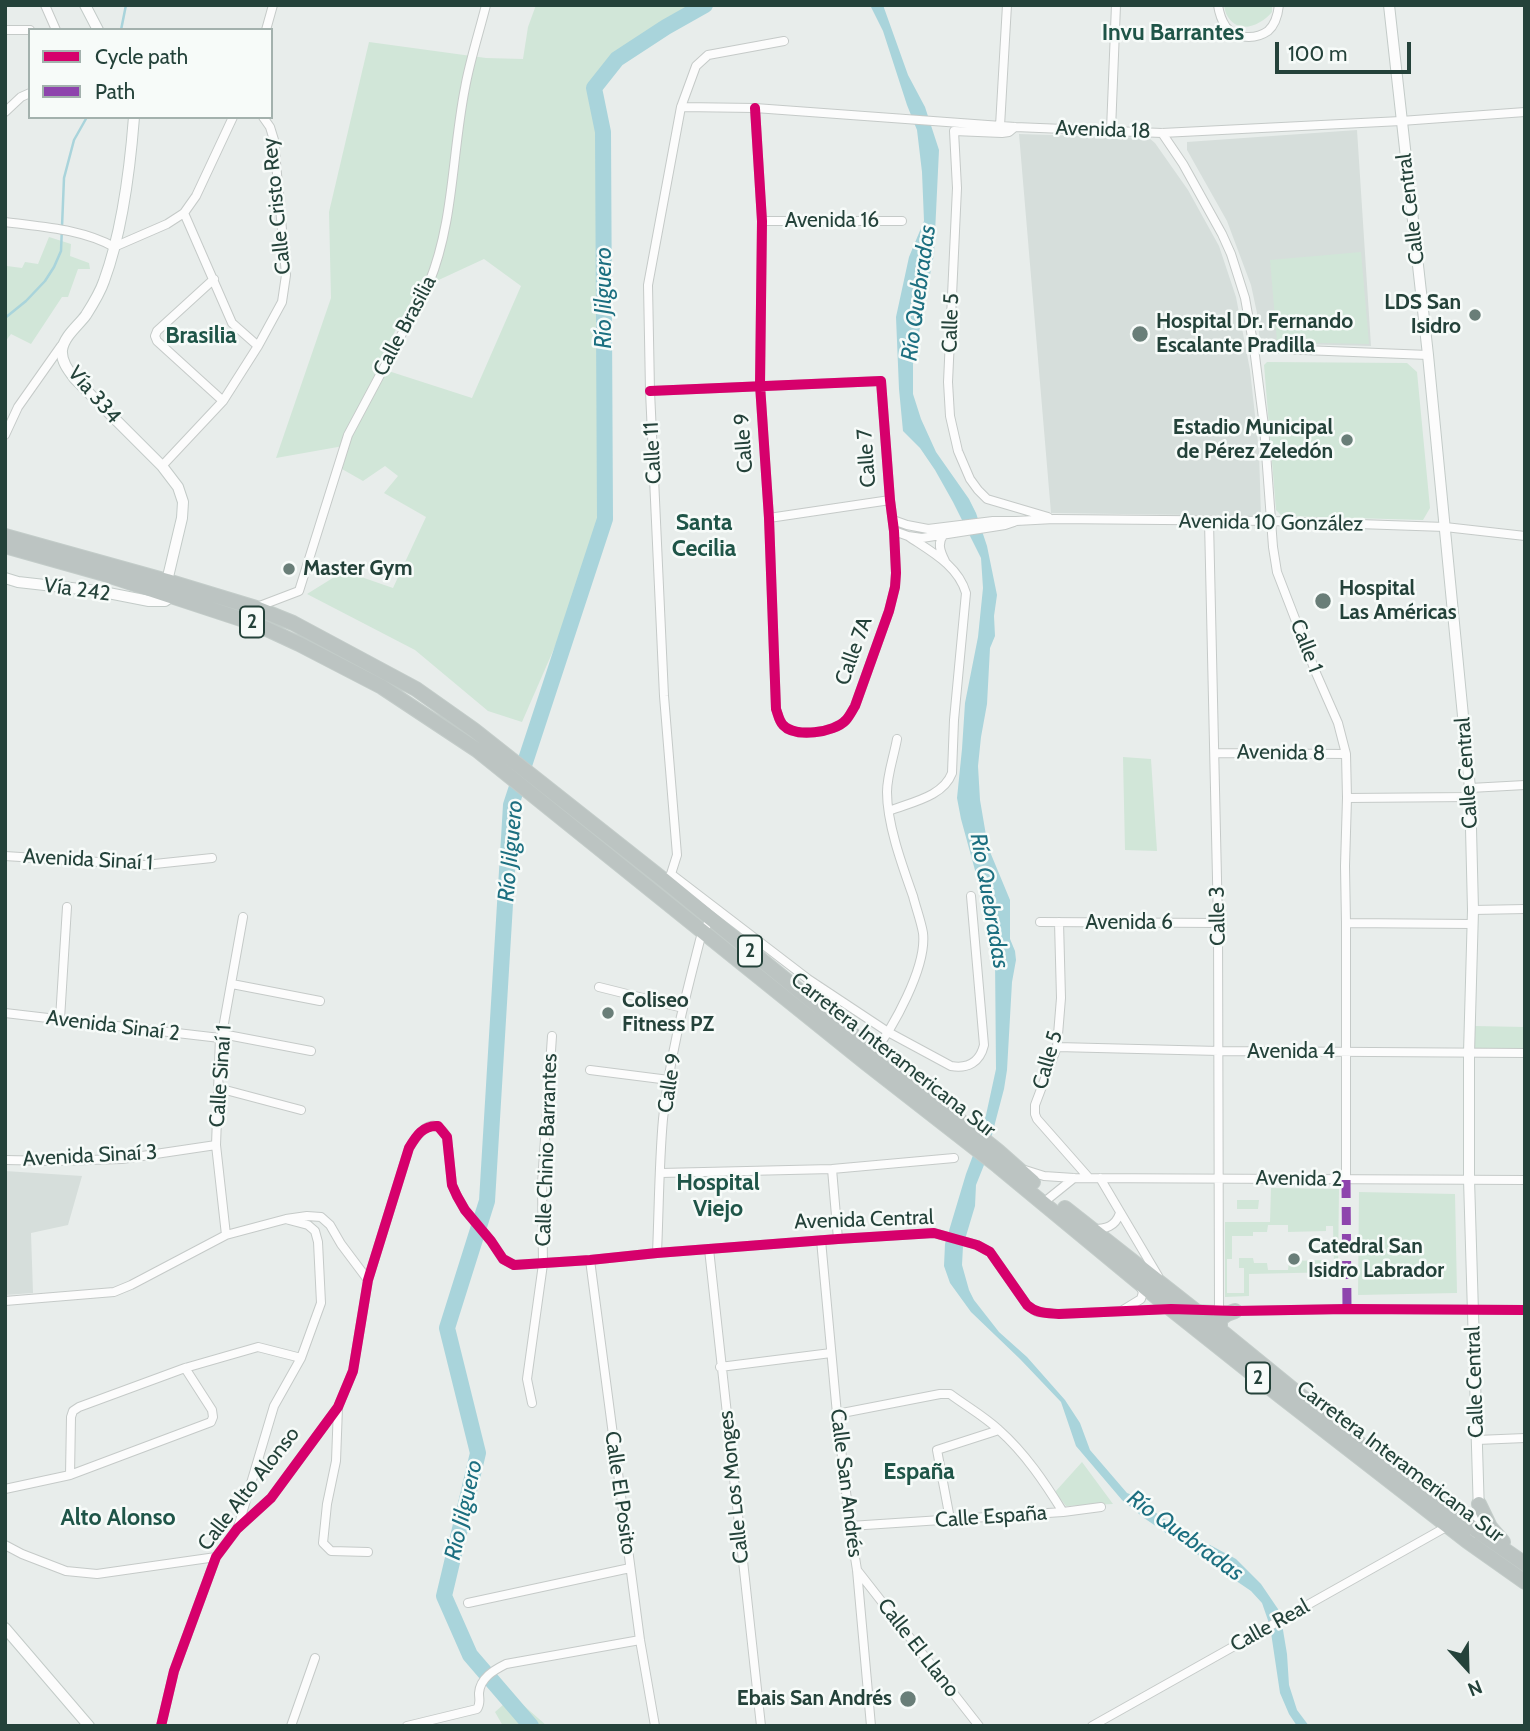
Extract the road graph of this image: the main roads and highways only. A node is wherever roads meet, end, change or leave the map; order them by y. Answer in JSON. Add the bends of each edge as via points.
{"nodes":[{"id":1,"x":85,"y":5,"type":"edge"},
{"id":2,"x":1389,"y":5,"type":"edge"},
{"id":3,"x":98,"y":28,"type":"edge"},
{"id":4,"x":134,"y":119,"type":"edge"},
{"id":5,"x":5,"y":536,"type":"edge"},
{"id":6,"x":5,"y":546,"type":"edge"},
{"id":7,"x":5,"y":578,"type":"edge"},
{"id":8,"x":122,"y":580,"type":"junction"},
{"id":9,"x":167,"y":581,"type":"junction"},
{"id":10,"x":184,"y":599,"type":"junction"},
{"id":11,"x":284,"y":619,"type":"junction"},
{"id":12,"x":663,"y":882,"type":"junction"},
{"id":13,"x":1047,"y":1200,"type":"junction"},
{"id":14,"x":1235,"y":1311,"type":"road end"},
{"id":15,"x":1220,"y":1330,"type":"junction"},
{"id":16,"x":1479,"y":1504,"type":"junction"},
{"id":17,"x":1471,"y":1535,"type":"junction"},
{"id":18,"x":1520,"y":1560,"type":"edge"},
{"id":19,"x":1525,"y":1582,"type":"edge"},
{"id":20,"x":5,"y":1628,"type":"edge"},
{"id":21,"x":89,"y":1726,"type":"edge"}],
"edges":[{"from":1,"to":3,"type":"main road"},
{"from":2,"to":16,"type":"main road","name":"Calle Central","via":[[1429,355],[1471,792],[1469,1179]]},
{"from":4,"to":9,"type":"main road","name":"Vía 334","via":[[126,187],[104,282],[64,342],[63,357],[75,379],[178,487],[183,502],[180,532]]},
{"from":5,"to":9,"type":"highway","name":"Carretera Interamericana Sur","number":"2"},
{"from":6,"to":8,"type":"highway","name":"Carretera Interamericana Sur","number":"2"},
{"from":7,"to":10,"type":"main road","name":"Vía 242","via":[[149,601]]},
{"from":8,"to":9,"type":"highway"},
{"from":8,"to":10,"type":"highway","name":"Carretera Interamericana Sur","number":"2"},
{"from":9,"to":10,"type":"highway"},
{"from":9,"to":11,"type":"highway","name":"Carretera Interamericana Sur","number":"2"},
{"from":10,"to":11,"type":"highway"},
{"from":10,"to":12,"type":"highway","name":"Carretera Interamericana Sur","number":"2","via":[[256,624],[382,687]]},
{"from":11,"to":12,"type":"highway","name":"Carretera Interamericana Sur","number":"2","via":[[416,689]]},
{"from":12,"to":13,"type":"highway","name":"Carretera Interamericana Sur","number":"2","via":[[707,925]]},
{"from":13,"to":15,"type":"highway","name":"Carretera Interamericana Sur","number":"2","via":[[1092,1229]]},
{"from":13,"to":17,"type":"highway","name":"Carretera Interamericana Sur","number":"2","via":[[1171,1309],[1310,1420],[1448,1526]]},
{"from":14,"to":15,"type":"highway","via":[[1220,1319]]},
{"from":15,"to":17,"type":"highway","name":"Carretera Interamericana Sur","number":"2"},
{"from":16,"to":17,"type":"main road","name":"Calle Central","via":[[1479,1519]]},
{"from":16,"to":18,"type":"highway","via":[[1490,1527]]},
{"from":17,"to":18,"type":"highway","name":"Carretera Interamericana Sur","number":"2"},
{"from":17,"to":19,"type":"highway","name":"Carretera Interamericana Sur","number":"2"},
{"from":20,"to":21,"type":"main road"}]}
